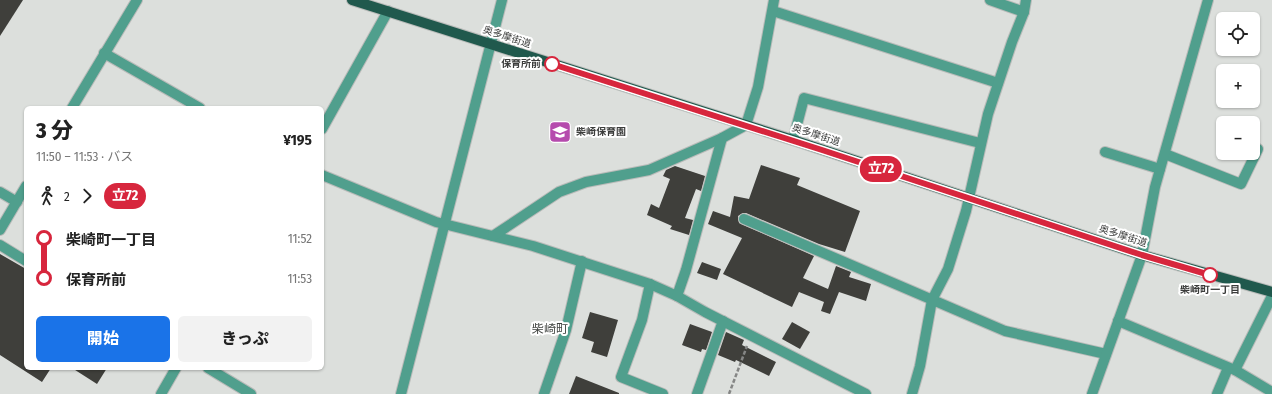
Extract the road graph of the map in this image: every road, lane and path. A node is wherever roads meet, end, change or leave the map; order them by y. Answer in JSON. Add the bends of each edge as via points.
{"nodes":[{"id":1,"x":137,"y":0,"type":"edge"},
{"id":2,"x":352,"y":0,"type":"edge"},
{"id":3,"x":502,"y":0,"type":"edge"},
{"id":4,"x":774,"y":0,"type":"edge"},
{"id":5,"x":990,"y":0,"type":"edge"},
{"id":6,"x":1026,"y":0,"type":"edge"},
{"id":7,"x":1208,"y":0,"type":"edge"},
{"id":8,"x":773,"y":11,"type":"junction"},
{"id":9,"x":388,"y":12,"type":"junction"},
{"id":10,"x":1024,"y":12,"type":"junction"},
{"id":11,"x":491,"y":44,"type":"junction"},
{"id":12,"x":104,"y":53,"type":"junction"},
{"id":13,"x":998,"y":83,"type":"junction"},
{"id":14,"x":73,"y":106,"type":"edge"},
{"id":15,"x":197,"y":106,"type":"edge"},
{"id":16,"x":324,"y":125,"type":"edge"},
{"id":17,"x":746,"y":126,"type":"junction"},
{"id":18,"x":722,"y":138,"type":"junction"},
{"id":19,"x":793,"y":140,"type":"junction"},
{"id":20,"x":980,"y":143,"type":"junction"},
{"id":21,"x":1105,"y":152,"type":"dead end"},
{"id":22,"x":1165,"y":154,"type":"junction"},
{"id":23,"x":1253,"y":160,"type":"edge"},
{"id":24,"x":1160,"y":168,"type":"junction"},
{"id":25,"x":324,"y":176,"type":"edge"},
{"id":26,"x":24,"y":190,"type":"edge"},
{"id":27,"x":0,"y":192,"type":"edge"},
{"id":28,"x":968,"y":197,"type":"junction"},
{"id":29,"x":17,"y":202,"type":"junction"},
{"id":30,"x":744,"y":219,"type":"dead end"},
{"id":31,"x":445,"y":224,"type":"junction"},
{"id":32,"x":0,"y":230,"type":"edge"},
{"id":33,"x":493,"y":236,"type":"junction"},
{"id":34,"x":0,"y":246,"type":"edge"},
{"id":35,"x":1142,"y":255,"type":"junction"},
{"id":36,"x":24,"y":260,"type":"edge"},
{"id":37,"x":582,"y":260,"type":"junction"},
{"id":38,"x":650,"y":284,"type":"junction"},
{"id":39,"x":1272,"y":292,"type":"edge"},
{"id":40,"x":678,"y":296,"type":"junction"},
{"id":41,"x":1272,"y":296,"type":"edge"},
{"id":42,"x":932,"y":300,"type":"junction"},
{"id":43,"x":1118,"y":321,"type":"junction"},
{"id":44,"x":724,"y":322,"type":"junction"},
{"id":45,"x":751,"y":336,"type":"junction"},
{"id":46,"x":1106,"y":354,"type":"junction"},
{"id":47,"x":1232,"y":369,"type":"junction"},
{"id":48,"x":175,"y":370,"type":"edge"},
{"id":49,"x":211,"y":370,"type":"edge"},
{"id":50,"x":1272,"y":392,"type":"edge"},
{"id":51,"x":160,"y":394,"type":"edge"},
{"id":52,"x":252,"y":394,"type":"edge"},
{"id":53,"x":401,"y":394,"type":"edge"},
{"id":54,"x":544,"y":394,"type":"edge"},
{"id":55,"x":663,"y":394,"type":"edge"},
{"id":56,"x":697,"y":394,"type":"edge"},
{"id":57,"x":729,"y":394,"type":"edge"},
{"id":58,"x":866,"y":394,"type":"edge"},
{"id":59,"x":912,"y":394,"type":"edge"},
{"id":60,"x":1092,"y":394,"type":"edge"},
{"id":61,"x":1217,"y":394,"type":"edge"}],
"edges":[{"from":1,"to":12,"type":"street"},
{"from":2,"to":9,"type":"main road","name":"奥多摩街道"},
{"from":3,"to":11,"type":"street"},
{"from":4,"to":8,"type":"street"},
{"from":5,"to":10,"type":"street"},
{"from":6,"to":10,"type":"street"},
{"from":7,"to":22,"type":"street"},
{"from":8,"to":13,"type":"street"},
{"from":8,"to":17,"type":"street","via":[[758,87]]},
{"from":9,"to":11,"type":"main road","name":"奥多摩街道"},
{"from":9,"to":16,"type":"street"},
{"from":10,"to":13,"type":"street"},
{"from":11,"to":17,"type":"main road","name":"奥多摩街道"},
{"from":11,"to":31,"type":"street"},
{"from":12,"to":14,"type":"street"},
{"from":12,"to":15,"type":"street"},
{"from":13,"to":20,"type":"street"},
{"from":17,"to":18,"type":"street"},
{"from":17,"to":19,"type":"main road","name":"奥多摩街道"},
{"from":18,"to":33,"type":"street","via":[[649,170],[586,182],[559,192]]},
{"from":18,"to":40,"type":"street"},
{"from":19,"to":20,"type":"street","via":[[804,98]]},
{"from":19,"to":28,"type":"main road","name":"奥多摩街道"},
{"from":20,"to":28,"type":"street"},
{"from":21,"to":24,"type":"street"},
{"from":22,"to":23,"type":"street","via":[[1241,184]]},
{"from":22,"to":24,"type":"street"},
{"from":24,"to":35,"type":"street"},
{"from":25,"to":31,"type":"street"},
{"from":26,"to":29,"type":"street"},
{"from":27,"to":29,"type":"street"},
{"from":28,"to":35,"type":"main road","name":"奥多摩街道"},
{"from":28,"to":42,"type":"street","via":[[948,269]]},
{"from":29,"to":32,"type":"street"},
{"from":30,"to":42,"type":"street"},
{"from":31,"to":33,"type":"street"},
{"from":31,"to":53,"type":"street"},
{"from":33,"to":37,"type":"street"},
{"from":34,"to":36,"type":"street"},
{"from":35,"to":39,"type":"main road","name":"奥多摩街道"},
{"from":35,"to":43,"type":"street"},
{"from":37,"to":38,"type":"street"},
{"from":37,"to":54,"type":"street","via":[[566,330]]},
{"from":38,"to":40,"type":"street"},
{"from":38,"to":55,"type":"street","via":[[642,320],[621,377]]},
{"from":40,"to":44,"type":"street"},
{"from":41,"to":47,"type":"street"},
{"from":42,"to":46,"type":"street","via":[[1006,331]]},
{"from":42,"to":59,"type":"street"},
{"from":43,"to":46,"type":"street"},
{"from":43,"to":47,"type":"street"},
{"from":44,"to":45,"type":"street"},
{"from":44,"to":56,"type":"street"},
{"from":45,"to":57,"type":"path"},
{"from":45,"to":58,"type":"street"},
{"from":46,"to":60,"type":"street"},
{"from":47,"to":50,"type":"street"},
{"from":47,"to":61,"type":"street"},
{"from":48,"to":51,"type":"street"},
{"from":49,"to":52,"type":"street"}]}
